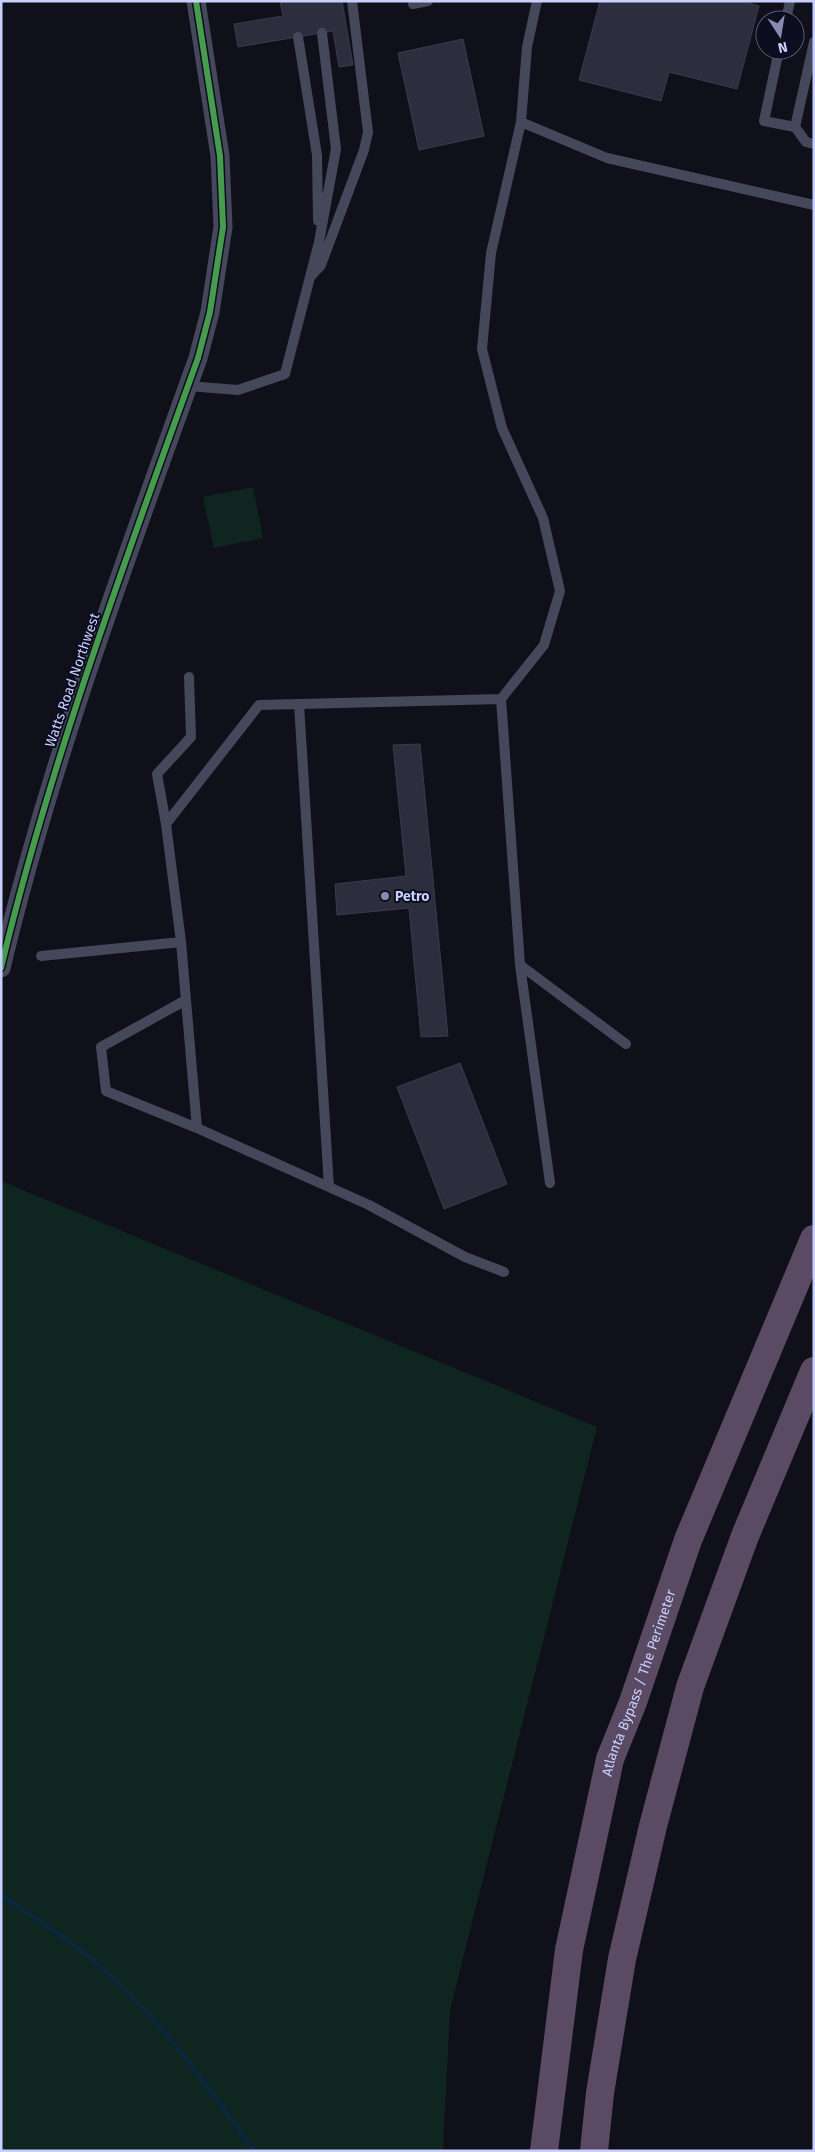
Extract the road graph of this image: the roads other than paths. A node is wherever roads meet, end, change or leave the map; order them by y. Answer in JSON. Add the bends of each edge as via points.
{"nodes":[{"id":1,"x":196,"y":1,"type":"edge"},
{"id":2,"x":352,"y":1,"type":"edge"},
{"id":3,"x":428,"y":1,"type":"edge"},
{"id":4,"x":536,"y":2,"type":"edge"},
{"id":5,"x":413,"y":4,"type":"dead end"},
{"id":6,"x":322,"y":33,"type":"dead end"},
{"id":7,"x":298,"y":37,"type":"dead end"},
{"id":8,"x":814,"y":42,"type":"edge"},
{"id":9,"x":777,"y":60,"type":"edge"},
{"id":10,"x":809,"y":91,"type":"edge"},
{"id":11,"x":522,"y":122,"type":"junction"},
{"id":12,"x":795,"y":127,"type":"junction"},
{"id":13,"x":814,"y":144,"type":"edge"},
{"id":14,"x":814,"y":204,"type":"edge"},
{"id":15,"x":319,"y":242,"type":"junction"},
{"id":16,"x":309,"y":278,"type":"junction"},
{"id":17,"x":188,"y":386,"type":"junction"},
{"id":18,"x":189,"y":677,"type":"dead end"},
{"id":19,"x":501,"y":699,"type":"junction"},
{"id":20,"x":299,"y":704,"type":"junction"},
{"id":21,"x":166,"y":824,"type":"junction"},
{"id":22,"x":180,"y":942,"type":"junction"},
{"id":23,"x":40,"y":956,"type":"dead end"},
{"id":24,"x":520,"y":965,"type":"junction"},
{"id":25,"x":1,"y":968,"type":"edge"},
{"id":26,"x":186,"y":1000,"type":"junction"},
{"id":27,"x":626,"y":1044,"type":"dead end"},
{"id":28,"x":197,"y":1128,"type":"junction"},
{"id":29,"x":550,"y":1183,"type":"dead end"},
{"id":30,"x":329,"y":1187,"type":"junction"},
{"id":31,"x":814,"y":1239,"type":"edge"},
{"id":32,"x":504,"y":1272,"type":"dead end"},
{"id":33,"x":814,"y":1371,"type":"edge"},
{"id":34,"x":544,"y":2151,"type":"edge"},
{"id":35,"x":594,"y":2151,"type":"edge"}],
"edges":[{"from":1,"to":17,"type":"street","name":"Watts Road Northwest","via":[[220,156],[223,227],[210,312]]},
{"from":2,"to":16,"type":"lane","via":[[368,132],[322,266]]},
{"from":3,"to":5,"type":"lane"},
{"from":4,"to":11,"type":"lane","via":[[527,47]]},
{"from":6,"to":15,"type":"lane","via":[[336,149]]},
{"from":7,"to":15,"type":"lane","via":[[317,155]]},
{"from":8,"to":10,"type":"lane"},
{"from":9,"to":12,"type":"lane","via":[[764,122]]},
{"from":10,"to":12,"type":"lane"},
{"from":11,"to":14,"type":"lane","via":[[607,158]]},
{"from":11,"to":19,"type":"lane","via":[[491,253],[482,349],[502,428],[543,518],[560,591],[544,645]]},
{"from":12,"to":13,"type":"lane","via":[[806,142]]},
{"from":15,"to":16,"type":"lane"},
{"from":16,"to":17,"type":"lane","via":[[285,374],[238,390]]},
{"from":17,"to":25,"type":"street","name":"Watts Road Northwest","via":[[42,809]]},
{"from":18,"to":21,"type":"lane","via":[[191,737],[157,774]]},
{"from":19,"to":20,"type":"lane"},
{"from":19,"to":24,"type":"lane"},
{"from":20,"to":21,"type":"lane","via":[[259,705]]},
{"from":20,"to":30,"type":"lane"},
{"from":21,"to":22,"type":"lane"},
{"from":22,"to":23,"type":"lane"},
{"from":22,"to":26,"type":"lane"},
{"from":24,"to":27,"type":"lane"},
{"from":24,"to":29,"type":"lane"},
{"from":26,"to":28,"type":"lane"},
{"from":26,"to":28,"type":"lane","via":[[101,1047],[106,1091]]},
{"from":28,"to":30,"type":"lane"},
{"from":30,"to":32,"type":"lane","via":[[465,1257]]},
{"from":31,"to":34,"type":"highway","name":"Atlanta Bypass / The Perimeter","via":[[688,1540],[633,1702],[610,1759],[569,1950]]},
{"from":33,"to":35,"type":"highway","via":[[746,1536],[690,1687],[622,1959]]}]}
